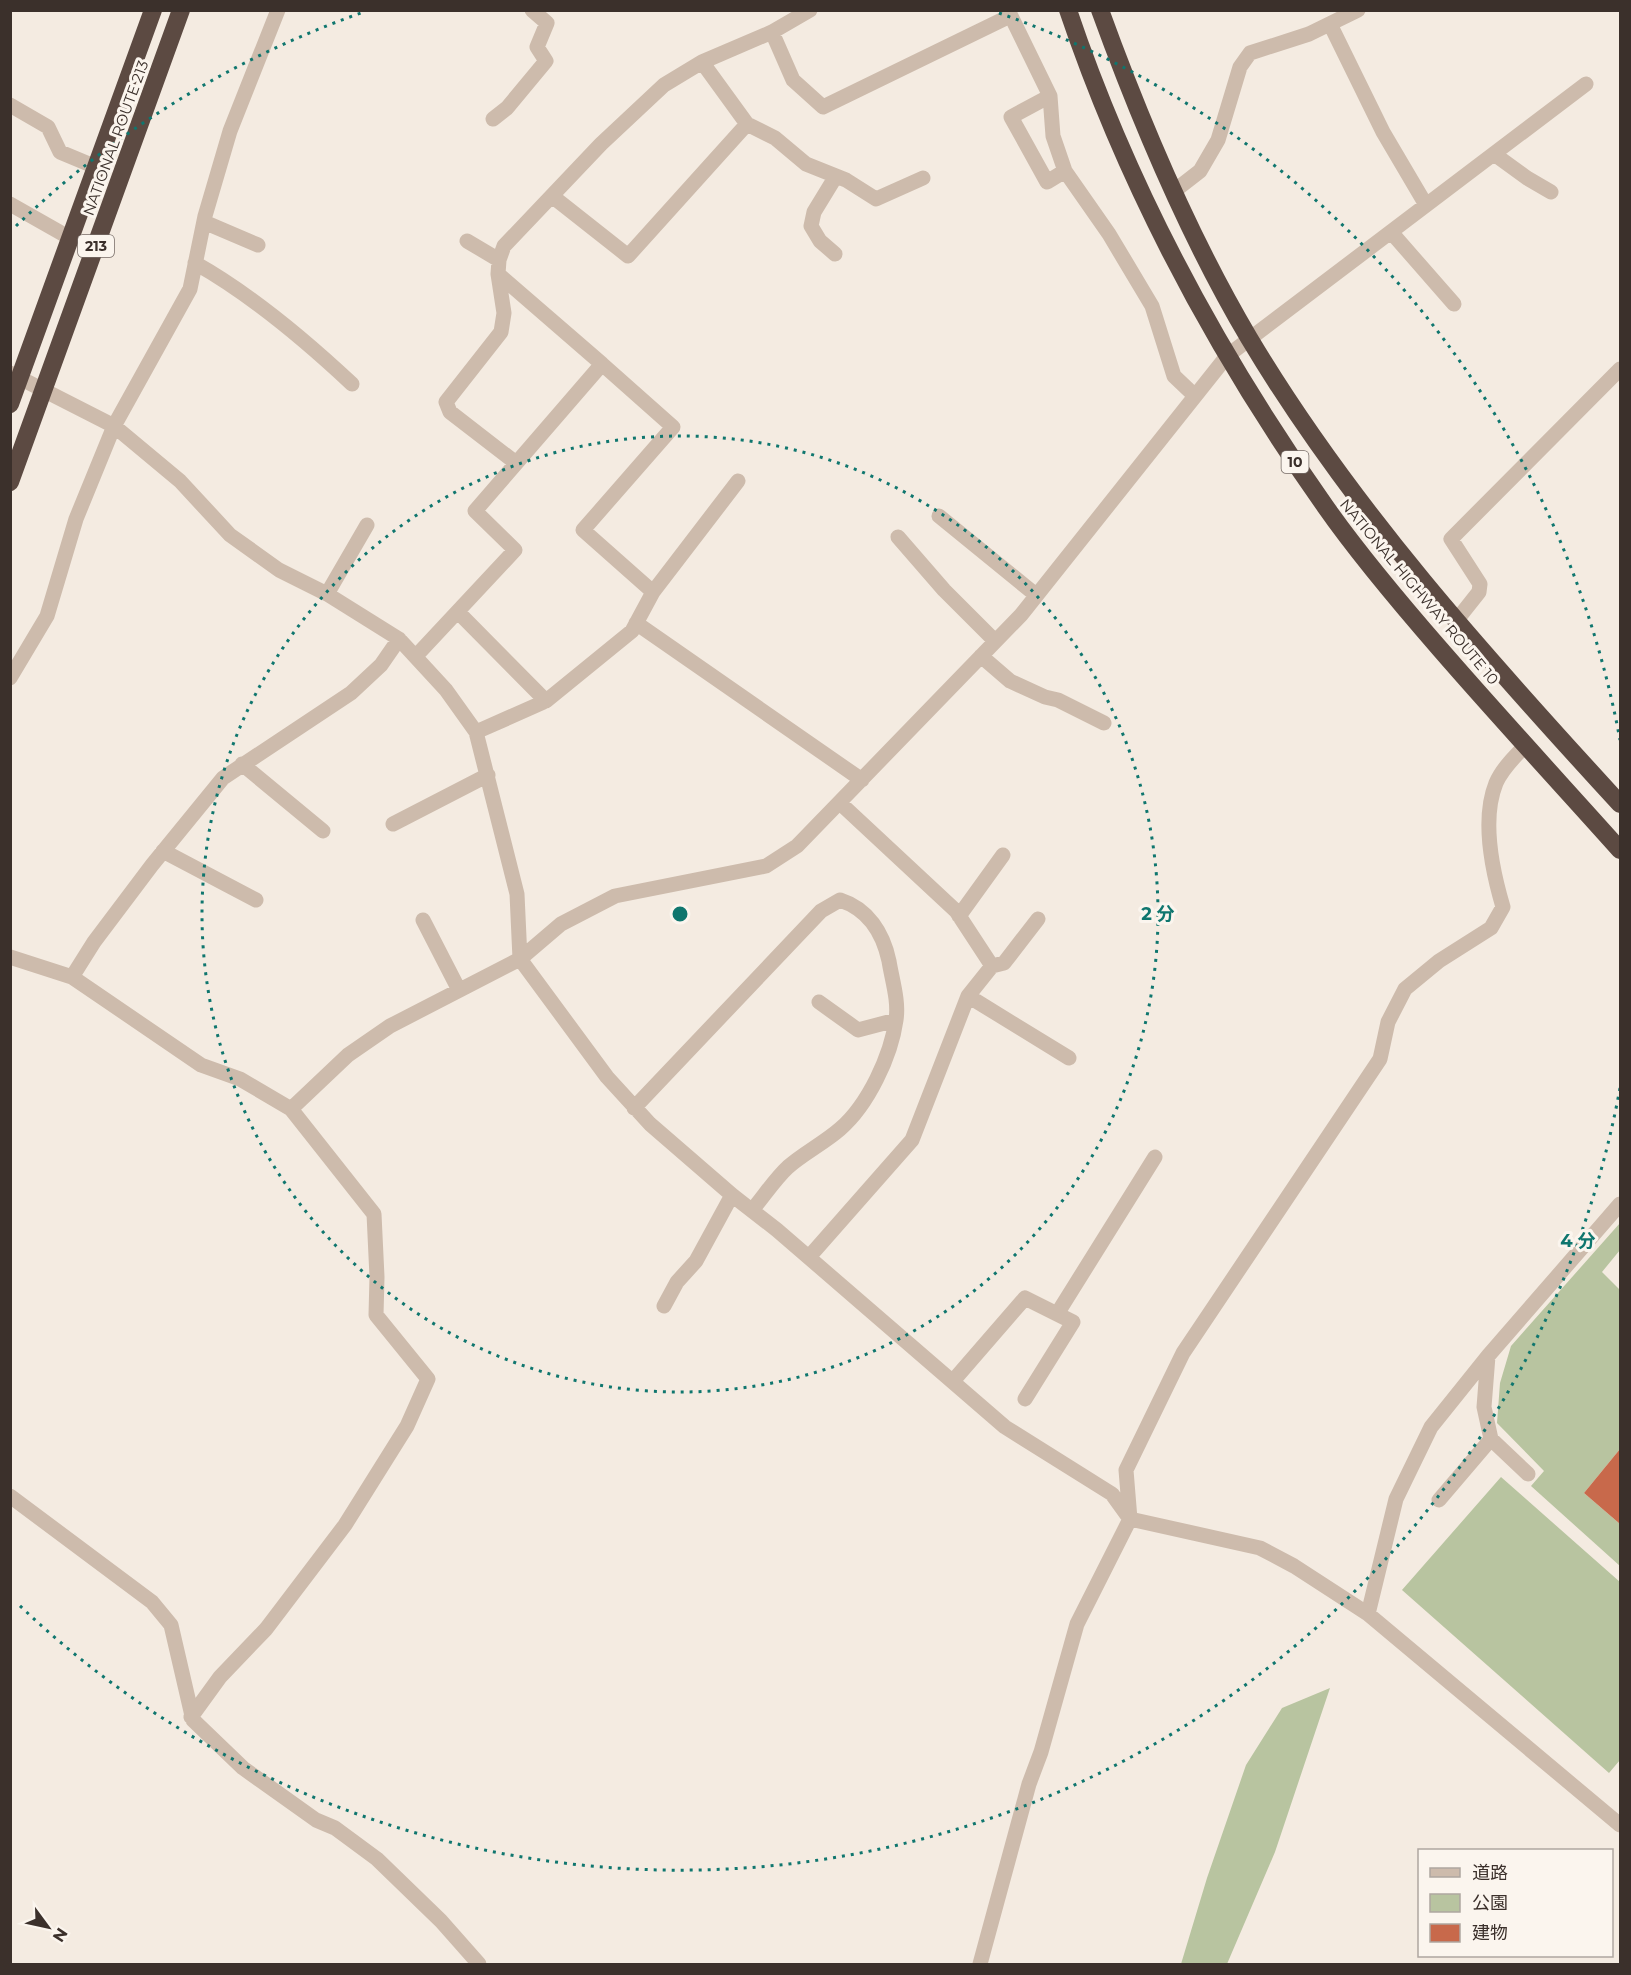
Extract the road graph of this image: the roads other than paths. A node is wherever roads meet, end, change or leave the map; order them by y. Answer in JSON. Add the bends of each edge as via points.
{"nodes":[{"id":1,"x":153,"y":10,"type":"edge"},
{"id":2,"x":181,"y":10,"type":"edge"},
{"id":3,"x":278,"y":10,"type":"edge"},
{"id":4,"x":532,"y":10,"type":"edge"},
{"id":5,"x":810,"y":10,"type":"edge"},
{"id":6,"x":1068,"y":10,"type":"edge"},
{"id":7,"x":1100,"y":10,"type":"edge"},
{"id":8,"x":1358,"y":10,"type":"edge"},
{"id":9,"x":1009,"y":13,"type":"edge"},
{"id":10,"x":1330,"y":24,"type":"junction"},
{"id":11,"x":772,"y":32,"type":"junction"},
{"id":12,"x":702,"y":62,"type":"junction"},
{"id":13,"x":1586,"y":84,"type":"dead end"},
{"id":14,"x":1050,"y":96,"type":"junction"},
{"id":15,"x":10,"y":105,"type":"edge"},
{"id":16,"x":493,"y":119,"type":"dead end"},
{"id":17,"x":747,"y":124,"type":"junction"},
{"id":18,"x":1494,"y":154,"type":"junction"},
{"id":19,"x":96,"y":167,"type":"junction"},
{"id":20,"x":1065,"y":171,"type":"junction"},
{"id":21,"x":836,"y":176,"type":"junction"},
{"id":22,"x":923,"y":178,"type":"dead end"},
{"id":23,"x":1173,"y":192,"type":"junction"},
{"id":24,"x":1551,"y":192,"type":"dead end"},
{"id":25,"x":552,"y":196,"type":"junction"},
{"id":26,"x":10,"y":204,"type":"edge"},
{"id":27,"x":1426,"y":206,"type":"junction"},
{"id":28,"x":204,"y":222,"type":"junction"},
{"id":29,"x":1391,"y":232,"type":"junction"},
{"id":30,"x":70,"y":238,"type":"junction"},
{"id":31,"x":467,"y":241,"type":"dead end"},
{"id":32,"x":258,"y":245,"type":"dead end"},
{"id":33,"x":835,"y":254,"type":"dead end"},
{"id":34,"x":195,"y":263,"type":"junction"},
{"id":35,"x":498,"y":267,"type":"junction"},
{"id":36,"x":1454,"y":304,"type":"dead end"},
{"id":37,"x":1250,"y":339,"type":"junction"},
{"id":38,"x":1227,"y":356,"type":"junction"},
{"id":39,"x":602,"y":364,"type":"junction"},
{"id":40,"x":1620,"y":369,"type":"edge"},
{"id":41,"x":15,"y":376,"type":"edge"},
{"id":42,"x":352,"y":384,"type":"dead end"},
{"id":43,"x":43,"y":392,"type":"junction"},
{"id":44,"x":1194,"y":395,"type":"junction"},
{"id":45,"x":10,"y":404,"type":"edge"},
{"id":46,"x":114,"y":426,"type":"junction"},
{"id":47,"x":516,"y":463,"type":"junction"},
{"id":48,"x":738,"y":481,"type":"dead end"},
{"id":49,"x":10,"y":482,"type":"edge"},
{"id":50,"x":939,"y":516,"type":"dead end"},
{"id":51,"x":367,"y":525,"type":"dead end"},
{"id":52,"x":898,"y":537,"type":"dead end"},
{"id":53,"x":652,"y":592,"type":"junction"},
{"id":54,"x":327,"y":594,"type":"junction"},
{"id":55,"x":1036,"y":595,"type":"junction"},
{"id":56,"x":458,"y":612,"type":"junction"},
{"id":57,"x":1456,"y":621,"type":"junction"},
{"id":58,"x":636,"y":623,"type":"junction"},
{"id":59,"x":399,"y":639,"type":"junction"},
{"id":60,"x":995,"y":641,"type":"junction"},
{"id":61,"x":981,"y":656,"type":"junction"},
{"id":62,"x":416,"y":657,"type":"junction"},
{"id":63,"x":10,"y":678,"type":"edge"},
{"id":64,"x":546,"y":701,"type":"junction"},
{"id":65,"x":1104,"y":723,"type":"dead end"},
{"id":66,"x":476,"y":732,"type":"junction"},
{"id":67,"x":1525,"y":746,"type":"junction"},
{"id":68,"x":242,"y":764,"type":"junction"},
{"id":69,"x":488,"y":775,"type":"junction"},
{"id":70,"x":862,"y":780,"type":"junction"},
{"id":71,"x":840,"y":803,"type":"junction"},
{"id":72,"x":1620,"y":804,"type":"edge"},
{"id":73,"x":393,"y":824,"type":"dead end"},
{"id":74,"x":323,"y":831,"type":"dead end"},
{"id":75,"x":1620,"y":850,"type":"edge"},
{"id":76,"x":163,"y":851,"type":"junction"},
{"id":77,"x":1003,"y":855,"type":"dead end"},
{"id":78,"x":256,"y":900,"type":"dead end"},
{"id":79,"x":959,"y":916,"type":"junction"},
{"id":80,"x":1038,"y":919,"type":"dead end"},
{"id":81,"x":423,"y":920,"type":"dead end"},
{"id":82,"x":10,"y":957,"type":"edge"},
{"id":83,"x":520,"y":959,"type":"junction"},
{"id":84,"x":992,"y":966,"type":"junction"},
{"id":85,"x":72,"y":977,"type":"junction"},
{"id":86,"x":459,"y":990,"type":"junction"},
{"id":87,"x":968,"y":996,"type":"junction"},
{"id":88,"x":819,"y":1002,"type":"dead end"},
{"id":89,"x":897,"y":1020,"type":"junction"},
{"id":90,"x":1069,"y":1058,"type":"dead end"},
{"id":91,"x":634,"y":1108,"type":"junction"},
{"id":92,"x":291,"y":1109,"type":"junction"},
{"id":93,"x":1155,"y":1156,"type":"dead end"},
{"id":94,"x":732,"y":1195,"type":"junction"},
{"id":95,"x":1620,"y":1204,"type":"edge"},
{"id":96,"x":753,"y":1209,"type":"junction"},
{"id":97,"x":809,"y":1257,"type":"junction"},
{"id":98,"x":664,"y":1306,"type":"dead end"},
{"id":99,"x":1057,"y":1314,"type":"junction"},
{"id":100,"x":1488,"y":1356,"type":"junction"},
{"id":101,"x":953,"y":1381,"type":"junction"},
{"id":102,"x":1024,"y":1399,"type":"dead end"},
{"id":103,"x":1491,"y":1439,"type":"junction"},
{"id":104,"x":1528,"y":1474,"type":"dead end"},
{"id":105,"x":10,"y":1496,"type":"edge"},
{"id":106,"x":1439,"y":1500,"type":"dead end"},
{"id":107,"x":1130,"y":1519,"type":"junction"},
{"id":108,"x":1368,"y":1614,"type":"junction"},
{"id":109,"x":191,"y":1717,"type":"junction"},
{"id":110,"x":1620,"y":1824,"type":"edge"},
{"id":111,"x":479,"y":1965,"type":"edge"},
{"id":112,"x":980,"y":1965,"type":"edge"}],
"edges":[{"from":1,"to":19,"type":"highway","name":"NATIONAL ROUTE 213","number":"213"},
{"from":2,"to":43,"type":"highway","name":"NATIONAL ROUTE 213","number":"213"},
{"from":3,"to":28,"type":"street","via":[[230,131]]},
{"from":4,"to":16,"type":"street","via":[[548,23],[537,47],[546,61]]},
{"from":5,"to":11,"type":"street"},
{"from":6,"to":38,"type":"highway","name":"NATIONAL HIGHWAY ROUTE 10","number":"10","via":[[1129,169],[1173,260]]},
{"from":7,"to":23,"type":"highway","name":"NATIONAL HIGHWAY ROUTE 10","number":"10"},
{"from":8,"to":10,"type":"street"},
{"from":9,"to":11,"type":"street","via":[[823,107],[793,80]]},
{"from":9,"to":14,"type":"street"},
{"from":10,"to":23,"type":"street","via":[[1250,52],[1240,67],[1218,140],[1200,171]]},
{"from":10,"to":27,"type":"street","via":[[1383,132]]},
{"from":11,"to":12,"type":"street"},
{"from":12,"to":17,"type":"street"},
{"from":12,"to":25,"type":"street","via":[[664,85]]},
{"from":13,"to":18,"type":"street"},
{"from":14,"to":20,"type":"street","via":[[1053,136]]},
{"from":14,"to":20,"type":"street","via":[[1011,117],[1047,182]]},
{"from":15,"to":19,"type":"street","via":[[48,127],[60,152]]},
{"from":17,"to":21,"type":"street","via":[[775,138],[806,164]]},
{"from":17,"to":25,"type":"street","via":[[628,256]]},
{"from":18,"to":24,"type":"street"},
{"from":18,"to":27,"type":"street"},
{"from":19,"to":30,"type":"highway","name":"NATIONAL ROUTE 213","number":"213"},
{"from":20,"to":44,"type":"street","via":[[1152,306],[1174,376]]},
{"from":21,"to":22,"type":"street","via":[[876,199]]},
{"from":21,"to":33,"type":"street","via":[[814,212],[811,226]]},
{"from":23,"to":37,"type":"highway","name":"NATIONAL HIGHWAY ROUTE 10","number":"10"},
{"from":25,"to":35,"type":"street","via":[[504,246]]},
{"from":26,"to":30,"type":"street"},
{"from":27,"to":29,"type":"street"},
{"from":28,"to":32,"type":"street"},
{"from":28,"to":34,"type":"street"},
{"from":29,"to":36,"type":"street"},
{"from":29,"to":37,"type":"street"},
{"from":30,"to":41,"type":"highway","name":"NATIONAL ROUTE 213","number":"213"},
{"from":31,"to":35,"type":"street"},
{"from":34,"to":42,"type":"street","via":[[230,283],[322,355]]},
{"from":34,"to":46,"type":"street","via":[[189,289]]},
{"from":35,"to":39,"type":"street"},
{"from":35,"to":47,"type":"street","via":[[504,313],[501,332],[446,402],[450,412]]},
{"from":37,"to":38,"type":"street"},
{"from":37,"to":57,"type":"highway","name":"NATIONAL HIGHWAY ROUTE 10","number":"10","via":[[1373,518]]},
{"from":38,"to":44,"type":"street"},
{"from":38,"to":67,"type":"highway","name":"NATIONAL HIGHWAY ROUTE 10","number":"10","via":[[1326,508],[1388,588]]},
{"from":39,"to":47,"type":"street"},
{"from":39,"to":53,"type":"street","via":[[673,427],[584,530]]},
{"from":40,"to":57,"type":"street","via":[[1451,539],[1480,584],[1479,592]]},
{"from":41,"to":43,"type":"street"},
{"from":41,"to":45,"type":"highway","name":"NATIONAL ROUTE 213","number":"213"},
{"from":43,"to":46,"type":"street"},
{"from":43,"to":49,"type":"highway","name":"NATIONAL ROUTE 213","number":"213"},
{"from":44,"to":55,"type":"street"},
{"from":46,"to":54,"type":"street","via":[[180,481],[230,535],[279,570]]},
{"from":46,"to":63,"type":"street","via":[[76,519],[47,616]]},
{"from":47,"to":56,"type":"street","via":[[475,511],[516,550]]},
{"from":48,"to":53,"type":"street"},
{"from":50,"to":55,"type":"street"},
{"from":51,"to":54,"type":"street"},
{"from":52,"to":60,"type":"street"},
{"from":53,"to":58,"type":"street"},
{"from":54,"to":59,"type":"street"},
{"from":55,"to":60,"type":"street"},
{"from":56,"to":62,"type":"street"},
{"from":56,"to":64,"type":"street"},
{"from":57,"to":72,"type":"highway","name":"NATIONAL HIGHWAY ROUTE 10","number":"10"},
{"from":58,"to":64,"type":"street","via":[[632,631]]},
{"from":58,"to":70,"type":"street"},
{"from":59,"to":62,"type":"street"},
{"from":59,"to":68,"type":"street","via":[[381,665],[351,693]]},
{"from":60,"to":61,"type":"street"},
{"from":61,"to":65,"type":"street","via":[[1010,681]]},
{"from":61,"to":70,"type":"street"},
{"from":62,"to":66,"type":"street"},
{"from":64,"to":66,"type":"street"},
{"from":66,"to":69,"type":"street"},
{"from":67,"to":75,"type":"highway","name":"NATIONAL HIGHWAY ROUTE 10","number":"10"},
{"from":67,"to":107,"type":"street","via":[[1497,781],[1488,810],[1496,884],[1503,907],[1491,928],[1405,989],[1388,1022],[1380,1059],[1183,1353],[1126,1470]]},
{"from":68,"to":74,"type":"street"},
{"from":68,"to":76,"type":"street","via":[[223,778]]},
{"from":69,"to":73,"type":"street"},
{"from":69,"to":83,"type":"street","via":[[517,894]]},
{"from":70,"to":71,"type":"street"},
{"from":71,"to":79,"type":"street"},
{"from":71,"to":83,"type":"street","via":[[797,846],[766,866],[615,896],[561,924]]},
{"from":76,"to":78,"type":"street"},
{"from":76,"to":85,"type":"street"},
{"from":77,"to":79,"type":"street"},
{"from":79,"to":84,"type":"street"},
{"from":80,"to":84,"type":"street","via":[[1004,963]]},
{"from":81,"to":86,"type":"street"},
{"from":82,"to":85,"type":"street"},
{"from":83,"to":86,"type":"street"},
{"from":83,"to":91,"type":"street","via":[[569,1028]]},
{"from":84,"to":87,"type":"street"},
{"from":85,"to":92,"type":"street","via":[[201,1065],[240,1079]]},
{"from":86,"to":92,"type":"street","via":[[390,1026],[348,1055]]},
{"from":87,"to":90,"type":"street"},
{"from":87,"to":97,"type":"street","via":[[912,1140]]},
{"from":88,"to":89,"type":"street","via":[[858,1030]]},
{"from":89,"to":91,"type":"street","via":[[887,954],[874,923],[852,904],[840,900],[821,910]]},
{"from":89,"to":96,"type":"street","via":[[866,1100],[841,1128],[788,1168]]},
{"from":91,"to":94,"type":"street"},
{"from":92,"to":109,"type":"street","via":[[374,1214],[375,1315],[428,1379],[407,1425],[345,1525],[266,1629],[220,1677]]},
{"from":93,"to":99,"type":"street"},
{"from":94,"to":96,"type":"street"},
{"from":94,"to":98,"type":"street","via":[[696,1261],[677,1282]]},
{"from":95,"to":100,"type":"street"},
{"from":96,"to":97,"type":"street"},
{"from":97,"to":101,"type":"street"},
{"from":99,"to":101,"type":"street","via":[[1025,1298]]},
{"from":99,"to":102,"type":"street","via":[[1073,1322]]},
{"from":100,"to":103,"type":"street","via":[[1484,1407]]},
{"from":100,"to":108,"type":"street","via":[[1431,1427],[1417,1453],[1396,1499]]},
{"from":101,"to":107,"type":"street","via":[[1005,1427],[1112,1494]]},
{"from":103,"to":104,"type":"street"},
{"from":103,"to":106,"type":"street"},
{"from":105,"to":109,"type":"street","via":[[152,1602],[171,1625]]},
{"from":107,"to":108,"type":"street","via":[[1260,1548]]},
{"from":107,"to":112,"type":"street","via":[[1077,1624]]},
{"from":108,"to":110,"type":"street"},
{"from":109,"to":111,"type":"street","via":[[243,1768],[377,1859],[441,1921]]}]}
